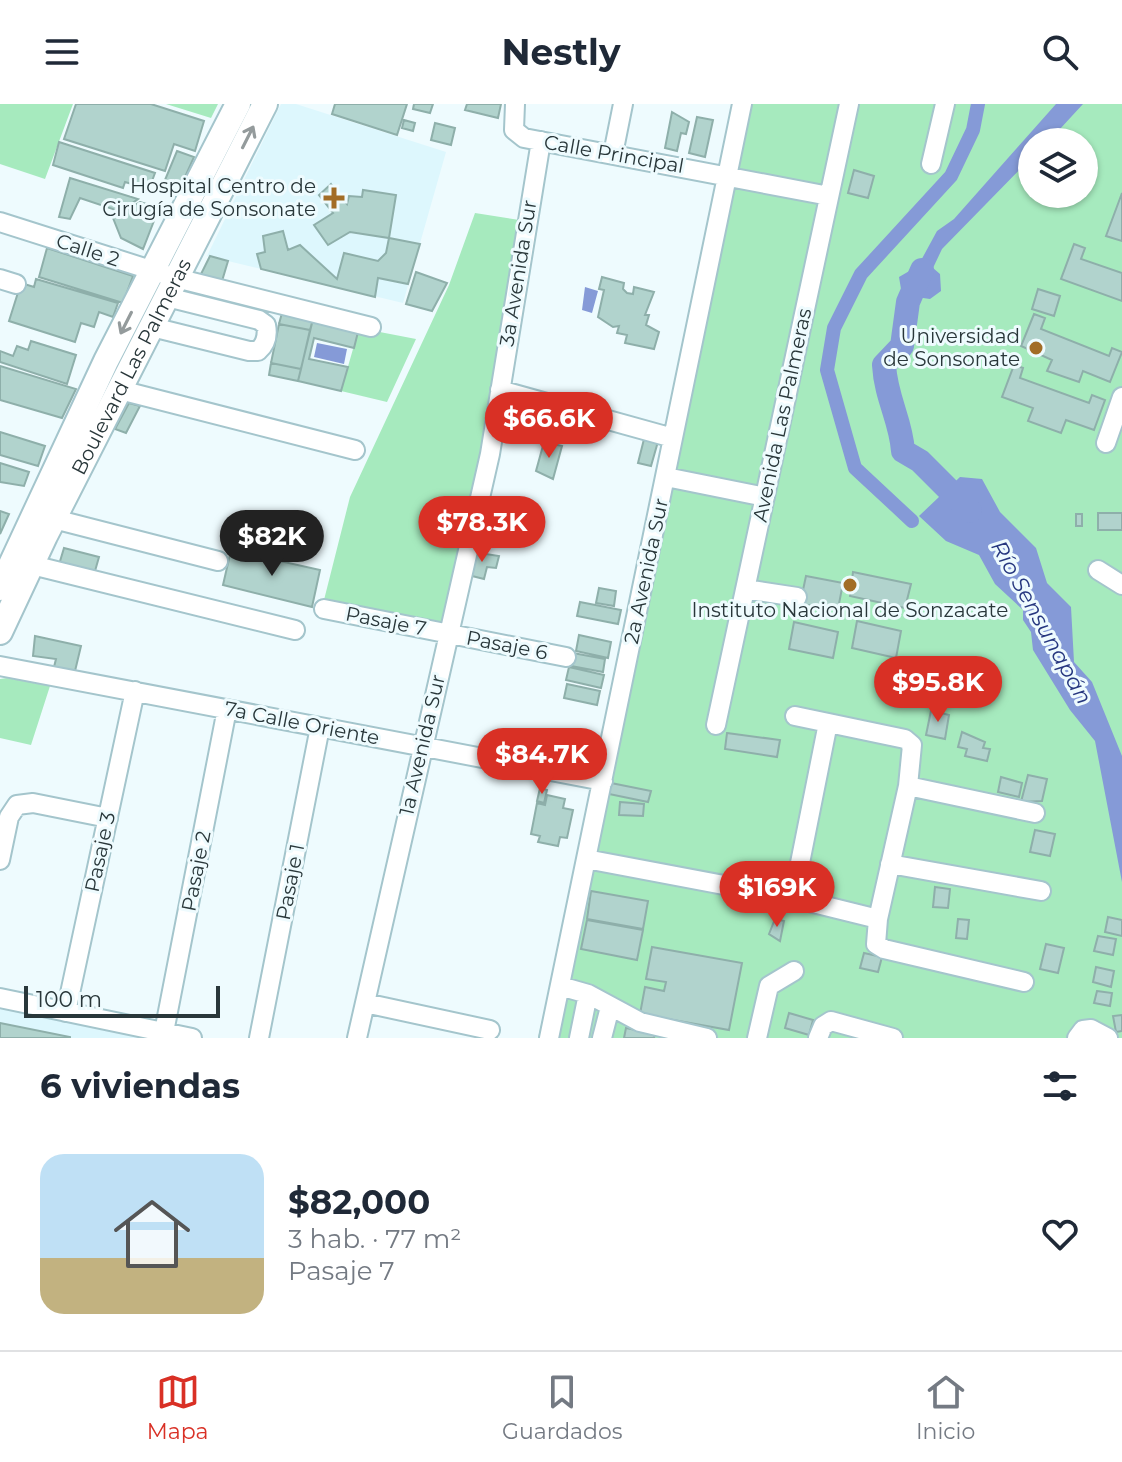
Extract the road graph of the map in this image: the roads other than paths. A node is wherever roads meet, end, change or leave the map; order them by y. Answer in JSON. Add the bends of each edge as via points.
{"nodes":[{"id":1,"x":238,"y":104,"type":"edge"},
{"id":2,"x":265,"y":104,"type":"edge"},
{"id":3,"x":623,"y":104,"type":"edge"},
{"id":4,"x":742,"y":104,"type":"edge"},
{"id":5,"x":849,"y":104,"type":"edge"},
{"id":6,"x":945,"y":104,"type":"edge"},
{"id":7,"x":514,"y":112,"type":"edge"},
{"id":8,"x":541,"y":141,"type":"junction"},
{"id":9,"x":613,"y":154,"type":"junction"},
{"id":10,"x":931,"y":164,"type":"dead end"},
{"id":11,"x":727,"y":174,"type":"junction"},
{"id":12,"x":829,"y":196,"type":"junction"},
{"id":13,"x":0,"y":222,"type":"edge"},
{"id":14,"x":152,"y":271,"type":"junction"},
{"id":15,"x":171,"y":288,"type":"junction"},
{"id":16,"x":152,"y":327,"type":"junction"},
{"id":17,"x":371,"y":327,"type":"dead end"},
{"id":18,"x":120,"y":390,"type":"junction"},
{"id":19,"x":500,"y":390,"type":"junction"},
{"id":20,"x":1122,"y":397,"type":"edge"},
{"id":21,"x":673,"y":438,"type":"junction"},
{"id":22,"x":1106,"y":443,"type":"dead end"},
{"id":23,"x":355,"y":450,"type":"dead end"},
{"id":24,"x":490,"y":454,"type":"joint"},
{"id":25,"x":666,"y":477,"type":"junction"},
{"id":26,"x":765,"y":497,"type":"junction"},
{"id":27,"x":54,"y":519,"type":"junction"},
{"id":28,"x":218,"y":561,"type":"dead end"},
{"id":29,"x":32,"y":565,"type":"junction"},
{"id":30,"x":1098,"y":570,"type":"dead end"},
{"id":31,"x":1122,"y":585,"type":"edge"},
{"id":32,"x":0,"y":588,"type":"edge"},
{"id":33,"x":745,"y":589,"type":"junction"},
{"id":34,"x":797,"y":597,"type":"dead end"},
{"id":35,"x":324,"y":609,"type":"dead end"},
{"id":36,"x":295,"y":630,"type":"dead end"},
{"id":37,"x":0,"y":632,"type":"edge"},
{"id":38,"x":448,"y":633,"type":"junction"},
{"id":39,"x":566,"y":657,"type":"dead end"},
{"id":40,"x":0,"y":666,"type":"edge"},
{"id":41,"x":135,"y":691,"type":"junction"},
{"id":42,"x":227,"y":709,"type":"junction"},
{"id":43,"x":795,"y":716,"type":"dead end"},
{"id":44,"x":828,"y":723,"type":"junction"},
{"id":45,"x":716,"y":725,"type":"dead end"},
{"id":46,"x":320,"y":727,"type":"junction"},
{"id":47,"x":421,"y":746,"type":"junction"},
{"id":48,"x":603,"y":781,"type":"junction"},
{"id":49,"x":908,"y":786,"type":"junction"},
{"id":50,"x":1035,"y":813,"type":"dead end"},
{"id":51,"x":108,"y":818,"type":"junction"},
{"id":52,"x":586,"y":859,"type":"junction"},
{"id":53,"x":0,"y":860,"type":"edge"},
{"id":54,"x":890,"y":864,"type":"junction"},
{"id":55,"x":1041,"y":891,"type":"dead end"},
{"id":56,"x":793,"y":898,"type":"junction"},
{"id":57,"x":878,"y":919,"type":"junction"},
{"id":58,"x":794,"y":971,"type":"dead end"},
{"id":59,"x":1024,"y":982,"type":"dead end"},
{"id":60,"x":560,"y":986,"type":"junction"},
{"id":61,"x":588,"y":994,"type":"junction"},
{"id":62,"x":0,"y":998,"type":"edge"},
{"id":63,"x":365,"y":1003,"type":"junction"},
{"id":64,"x":610,"y":1007,"type":"junction"},
{"id":65,"x":66,"y":1012,"type":"junction"},
{"id":66,"x":490,"y":1030,"type":"dead end"},
{"id":67,"x":164,"y":1032,"type":"junction"},
{"id":68,"x":192,"y":1038,"type":"edge"},
{"id":69,"x":259,"y":1038,"type":"edge"},
{"id":70,"x":357,"y":1038,"type":"edge"},
{"id":71,"x":549,"y":1038,"type":"edge"},
{"id":72,"x":579,"y":1038,"type":"edge"},
{"id":73,"x":602,"y":1038,"type":"edge"},
{"id":74,"x":707,"y":1038,"type":"edge"},
{"id":75,"x":757,"y":1038,"type":"edge"},
{"id":76,"x":818,"y":1038,"type":"edge"},
{"id":77,"x":893,"y":1038,"type":"edge"},
{"id":78,"x":1077,"y":1038,"type":"edge"},
{"id":79,"x":1108,"y":1038,"type":"edge"}],
"edges":[{"from":1,"to":14,"type":"main road","name":"Boulevard Las Palmeras"},
{"from":15,"to":2,"type":"main road","name":"Boulevard Las Palmeras","one_way":true},
{"from":3,"to":9,"type":"street"},
{"from":4,"to":11,"type":"street","name":"2a Avenida Sur"},
{"from":5,"to":12,"type":"street","name":"Avenida Las Palmeras"},
{"from":6,"to":10,"type":"street"},
{"from":7,"to":8,"type":"street","name":"Calle Principal","via":[[514,130]]},
{"from":8,"to":9,"type":"street","name":"Calle Principal"},
{"from":8,"to":19,"type":"street","name":"3a Avenida Sur"},
{"from":9,"to":11,"type":"street","name":"Calle Principal"},
{"from":11,"to":12,"type":"street","name":"Calle Principal"},
{"from":11,"to":21,"type":"street","name":"2a Avenida Sur"},
{"from":12,"to":26,"type":"street","name":"Avenida Las Palmeras"},
{"from":13,"to":14,"type":"street","name":"Calle 2"},
{"from":14,"to":15,"type":"street","name":"Calle 2"},
{"from":14,"to":32,"type":"main road","name":"Boulevard Las Palmeras","one_way":true},
{"from":15,"to":16,"type":"main road","name":"Boulevard Las Palmeras"},
{"from":15,"to":16,"type":"street","via":[[259,320],[266,325],[264,346],[249,351]]},
{"from":15,"to":17,"type":"street"},
{"from":16,"to":18,"type":"main road","name":"Boulevard Las Palmeras"},
{"from":18,"to":23,"type":"street"},
{"from":18,"to":27,"type":"main road","name":"Boulevard Las Palmeras"},
{"from":19,"to":21,"type":"street"},
{"from":19,"to":24,"type":"street","name":"3a Avenida Sur"},
{"from":20,"to":22,"type":"street"},
{"from":21,"to":25,"type":"street","name":"2a Avenida Sur"},
{"from":24,"to":38,"type":"street","name":"1a Avenida Sur"},
{"from":25,"to":26,"type":"street"},
{"from":25,"to":48,"type":"street","name":"2a Avenida Sur"},
{"from":26,"to":33,"type":"street","name":"Avenida Las Palmeras"},
{"from":27,"to":28,"type":"street"},
{"from":27,"to":29,"type":"main road","name":"Boulevard Las Palmeras"},
{"from":29,"to":36,"type":"street"},
{"from":29,"to":37,"type":"main road","name":"Boulevard Las Palmeras"},
{"from":30,"to":31,"type":"street"},
{"from":33,"to":34,"type":"street"},
{"from":33,"to":45,"type":"street","name":"Avenida Las Palmeras"},
{"from":35,"to":38,"type":"street","name":"Pasaje 7"},
{"from":38,"to":39,"type":"street","name":"Pasaje 6"},
{"from":38,"to":47,"type":"street","name":"1a Avenida Sur"},
{"from":40,"to":41,"type":"street","name":"7a Calle Oriente"},
{"from":41,"to":42,"type":"street","name":"7a Calle Oriente"},
{"from":41,"to":51,"type":"street","name":"Pasaje 3"},
{"from":42,"to":46,"type":"street","name":"7a Calle Oriente"},
{"from":42,"to":67,"type":"street","name":"Pasaje 2"},
{"from":43,"to":44,"type":"street"},
{"from":44,"to":49,"type":"street","via":[[905,739],[912,745]]},
{"from":44,"to":56,"type":"street"},
{"from":46,"to":47,"type":"street","name":"7a Calle Oriente"},
{"from":46,"to":69,"type":"street","name":"Pasaje 1"},
{"from":47,"to":48,"type":"street","name":"7a Calle Oriente"},
{"from":47,"to":63,"type":"street","name":"1a Avenida Sur"},
{"from":48,"to":52,"type":"street","name":"2a Avenida Sur"},
{"from":49,"to":50,"type":"street"},
{"from":49,"to":54,"type":"street"},
{"from":51,"to":53,"type":"street","via":[[33,803],[17,805],[9,817]]},
{"from":51,"to":65,"type":"street","name":"Pasaje 3"},
{"from":52,"to":56,"type":"street"},
{"from":52,"to":60,"type":"street","name":"2a Avenida Sur"},
{"from":54,"to":55,"type":"street"},
{"from":54,"to":57,"type":"street"},
{"from":56,"to":57,"type":"street"},
{"from":57,"to":59,"type":"street","via":[[876,944],[884,949]]},
{"from":58,"to":75,"type":"street","via":[[769,986]]},
{"from":60,"to":61,"type":"street"},
{"from":60,"to":71,"type":"street","name":"2a Avenida Sur"},
{"from":61,"to":64,"type":"street"},
{"from":61,"to":72,"type":"street"},
{"from":62,"to":65,"type":"street"},
{"from":63,"to":66,"type":"street"},
{"from":63,"to":70,"type":"street","name":"1a Avenida Sur"},
{"from":64,"to":73,"type":"street"},
{"from":64,"to":74,"type":"street","via":[[640,1022]]},
{"from":65,"to":67,"type":"street"},
{"from":67,"to":68,"type":"street"},
{"from":76,"to":77,"type":"street","via":[[831,1021]]},
{"from":78,"to":79,"type":"street","via":[[1091,1029]]}]}
